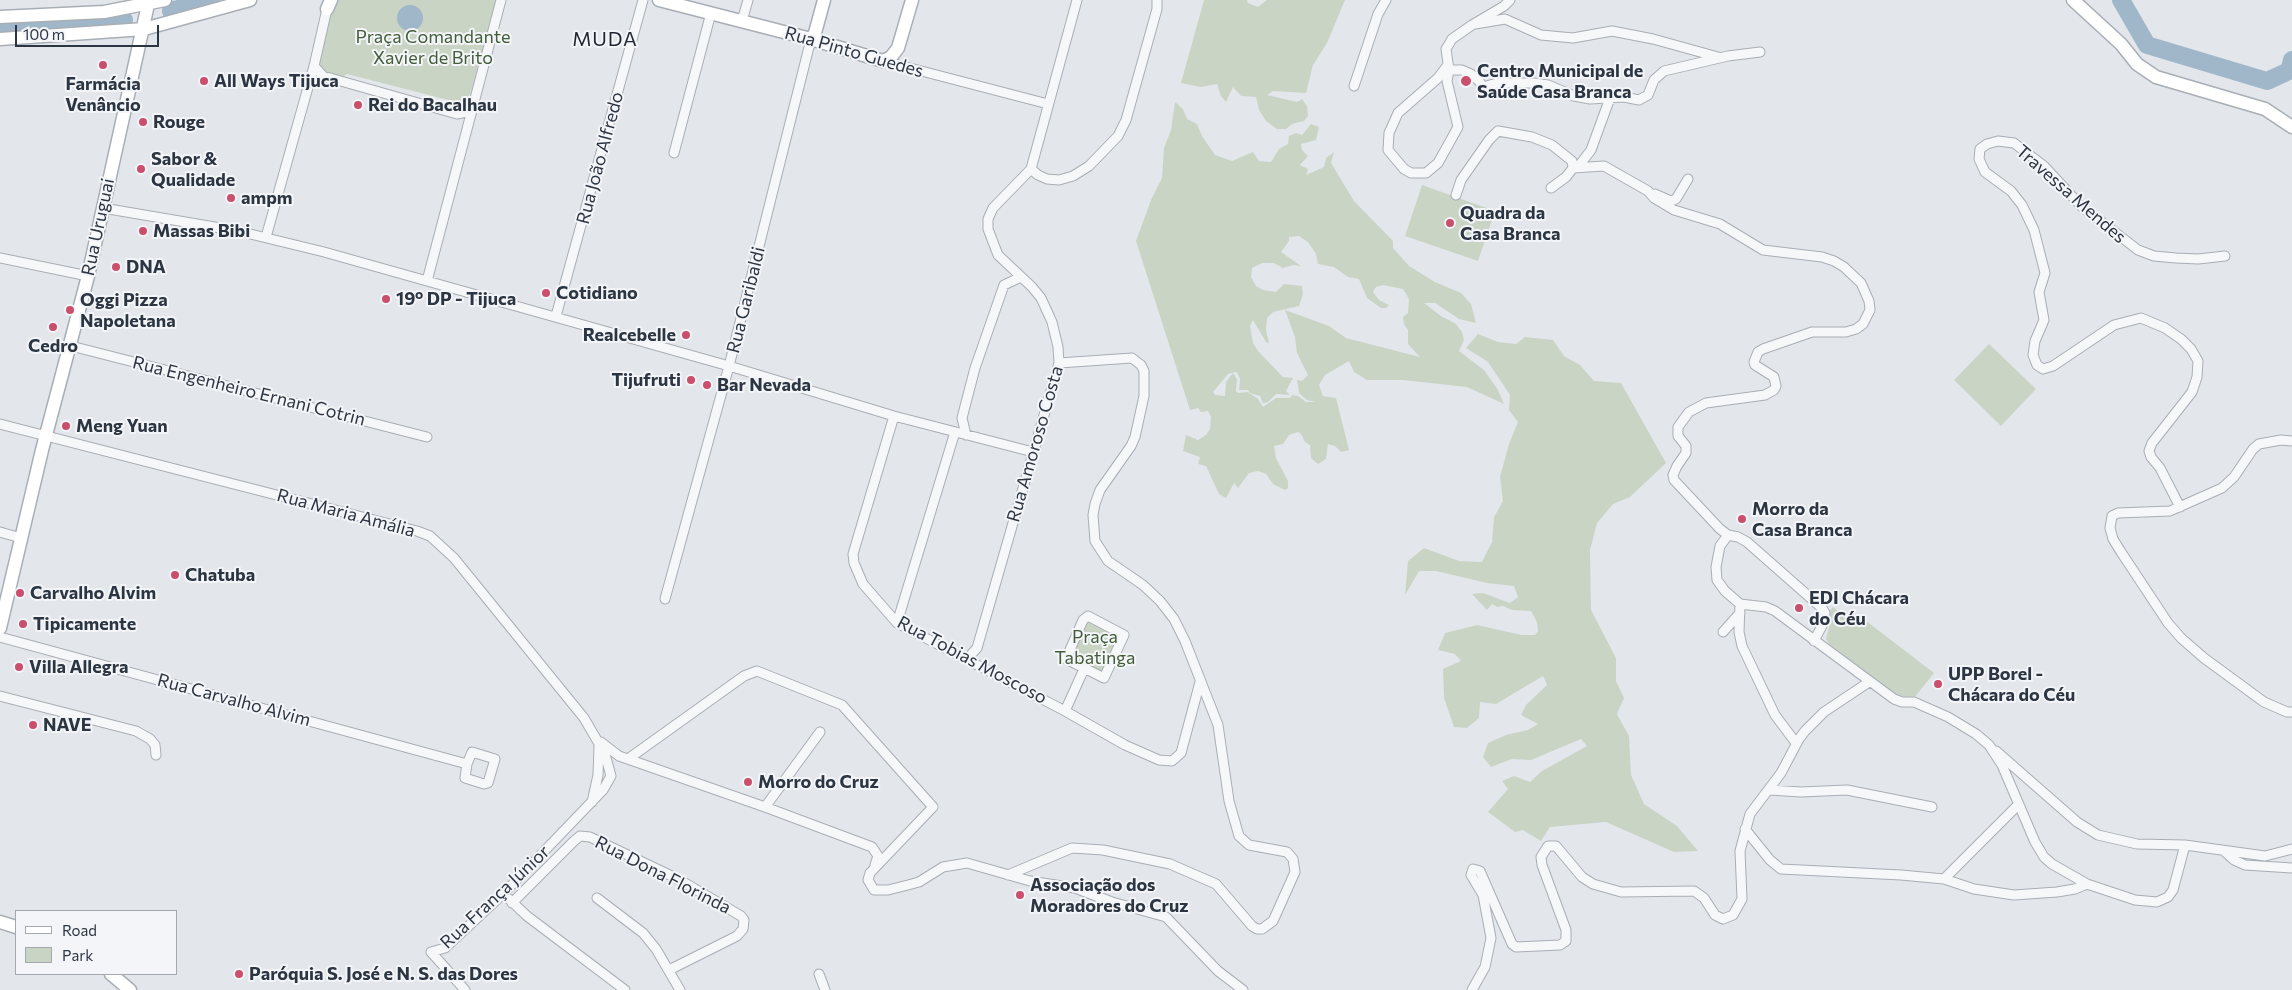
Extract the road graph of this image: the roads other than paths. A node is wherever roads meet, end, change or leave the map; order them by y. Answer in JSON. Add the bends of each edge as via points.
{"nodes":[{"id":1,"x":165,"y":0,"type":"edge"},
{"id":2,"x":250,"y":0,"type":"edge"},
{"id":3,"x":502,"y":0,"type":"edge"},
{"id":4,"x":643,"y":0,"type":"edge"},
{"id":5,"x":659,"y":0,"type":"edge"},
{"id":6,"x":748,"y":0,"type":"edge"},
{"id":7,"x":824,"y":0,"type":"edge"},
{"id":8,"x":912,"y":0,"type":"edge"},
{"id":9,"x":1077,"y":0,"type":"edge"},
{"id":10,"x":1157,"y":0,"type":"edge"},
{"id":11,"x":1386,"y":0,"type":"edge"},
{"id":12,"x":1510,"y":0,"type":"edge"},
{"id":13,"x":2073,"y":0,"type":"edge"},
{"id":14,"x":149,"y":2,"type":"edge"},
{"id":15,"x":328,"y":3,"type":"edge"},
{"id":16,"x":711,"y":13,"type":"junction"},
{"id":17,"x":0,"y":17,"type":"edge"},
{"id":18,"x":742,"y":21,"type":"junction"},
{"id":19,"x":1472,"y":25,"type":"junction"},
{"id":20,"x":144,"y":29,"type":"junction"},
{"id":21,"x":0,"y":39,"type":"edge"},
{"id":22,"x":811,"y":39,"type":"junction"},
{"id":23,"x":1760,"y":52,"type":"dead end"},
{"id":24,"x":1728,"y":56,"type":"junction"},
{"id":25,"x":883,"y":61,"type":"junction"},
{"id":26,"x":314,"y":66,"type":"junction"},
{"id":27,"x":1448,"y":68,"type":"junction"},
{"id":28,"x":1354,"y":86,"type":"dead end"},
{"id":29,"x":1610,"y":98,"type":"junction"},
{"id":30,"x":1048,"y":104,"type":"junction"},
{"id":31,"x":471,"y":111,"type":"junction"},
{"id":32,"x":2292,"y":127,"type":"edge"},
{"id":33,"x":674,"y":153,"type":"dead end"},
{"id":34,"x":1575,"y":168,"type":"junction"},
{"id":35,"x":1031,"y":169,"type":"junction"},
{"id":36,"x":1688,"y":179,"type":"dead end"},
{"id":37,"x":1552,"y":188,"type":"dead end"},
{"id":38,"x":1648,"y":190,"type":"junction"},
{"id":39,"x":1456,"y":195,"type":"dead end"},
{"id":40,"x":103,"y":208,"type":"junction"},
{"id":41,"x":266,"y":237,"type":"junction"},
{"id":42,"x":2225,"y":256,"type":"dead end"},
{"id":43,"x":0,"y":258,"type":"edge"},
{"id":44,"x":88,"y":276,"type":"junction"},
{"id":45,"x":1021,"y":277,"type":"junction"},
{"id":46,"x":427,"y":281,"type":"junction"},
{"id":47,"x":556,"y":316,"type":"junction"},
{"id":48,"x":71,"y":346,"type":"junction"},
{"id":49,"x":1058,"y":363,"type":"junction"},
{"id":50,"x":729,"y":366,"type":"junction"},
{"id":51,"x":894,"y":416,"type":"junction"},
{"id":52,"x":0,"y":424,"type":"edge"},
{"id":53,"x":955,"y":432,"type":"junction"},
{"id":54,"x":46,"y":435,"type":"junction"},
{"id":55,"x":966,"y":435,"type":"junction"},
{"id":56,"x":427,"y":436,"type":"dead end"},
{"id":57,"x":2292,"y":441,"type":"edge"},
{"id":58,"x":1033,"y":452,"type":"junction"},
{"id":59,"x":2180,"y":507,"type":"junction"},
{"id":60,"x":0,"y":532,"type":"edge"},
{"id":61,"x":1728,"y":535,"type":"junction"},
{"id":62,"x":21,"y":538,"type":"junction"},
{"id":63,"x":665,"y":599,"type":"dead end"},
{"id":64,"x":1740,"y":608,"type":"junction"},
{"id":65,"x":898,"y":623,"type":"junction"},
{"id":66,"x":0,"y":628,"type":"edge"},
{"id":67,"x":1724,"y":632,"type":"dead end"},
{"id":68,"x":0,"y":637,"type":"edge"},
{"id":69,"x":1814,"y":642,"type":"junction"},
{"id":70,"x":967,"y":660,"type":"junction"},
{"id":71,"x":1084,"y":669,"type":"junction"},
{"id":72,"x":1200,"y":682,"type":"junction"},
{"id":73,"x":1869,"y":682,"type":"junction"},
{"id":74,"x":0,"y":696,"type":"edge"},
{"id":75,"x":1065,"y":710,"type":"junction"},
{"id":76,"x":2292,"y":712,"type":"edge"},
{"id":77,"x":820,"y":732,"type":"dead end"},
{"id":78,"x":598,"y":741,"type":"junction"},
{"id":79,"x":1796,"y":743,"type":"junction"},
{"id":80,"x":1989,"y":745,"type":"junction"},
{"id":81,"x":156,"y":755,"type":"dead end"},
{"id":82,"x":628,"y":759,"type":"junction"},
{"id":83,"x":467,"y":764,"type":"dead end"},
{"id":84,"x":1769,"y":790,"type":"junction"},
{"id":85,"x":592,"y":802,"type":"junction"},
{"id":86,"x":2018,"y":805,"type":"junction"},
{"id":87,"x":765,"y":807,"type":"junction"},
{"id":88,"x":1932,"y":808,"type":"dead end"},
{"id":89,"x":1745,"y":829,"type":"junction"},
{"id":90,"x":2184,"y":845,"type":"junction"},
{"id":91,"x":2292,"y":849,"type":"edge"},
{"id":92,"x":2224,"y":851,"type":"junction"},
{"id":93,"x":2292,"y":868,"type":"edge"},
{"id":94,"x":527,"y":870,"type":"junction"},
{"id":95,"x":1008,"y":875,"type":"junction"},
{"id":96,"x":869,"y":876,"type":"junction"},
{"id":97,"x":1944,"y":879,"type":"junction"},
{"id":98,"x":533,"y":882,"type":"junction"},
{"id":99,"x":2087,"y":884,"type":"junction"},
{"id":100,"x":504,"y":893,"type":"junction"},
{"id":101,"x":596,"y":898,"type":"dead end"},
{"id":102,"x":512,"y":903,"type":"junction"},
{"id":103,"x":0,"y":922,"type":"edge"},
{"id":104,"x":15,"y":927,"type":"edge"},
{"id":105,"x":669,"y":970,"type":"junction"},
{"id":106,"x":819,"y":974,"type":"dead end"},
{"id":107,"x":111,"y":975,"type":"edge"},
{"id":108,"x":130,"y":990,"type":"edge"},
{"id":109,"x":464,"y":990,"type":"edge"},
{"id":110,"x":625,"y":990,"type":"edge"},
{"id":111,"x":680,"y":990,"type":"edge"},
{"id":112,"x":825,"y":990,"type":"edge"},
{"id":113,"x":1243,"y":990,"type":"edge"},
{"id":114,"x":1472,"y":990,"type":"edge"}],
"edges":[{"from":1,"to":14,"type":"main road"},
{"from":2,"to":20,"type":"main road"},
{"from":3,"to":31,"type":"street"},
{"from":4,"to":47,"type":"street","name":"Rua João Alfredo"},
{"from":5,"to":16,"type":"main road","name":"Rua Pinto Guedes"},
{"from":6,"to":18,"type":"street"},
{"from":7,"to":22,"type":"main road","name":"Rua Garibaldi"},
{"from":8,"to":25,"type":"main road","via":[[898,48]]},
{"from":9,"to":30,"type":"street"},
{"from":10,"to":35,"type":"street","via":[[1126,120],[1118,136],[1089,166],[1073,176],[1047,179]]},
{"from":11,"to":28,"type":"street","via":[[1378,14]]},
{"from":12,"to":19,"type":"street"},
{"from":13,"to":32,"type":"main road","via":[[2121,44],[2137,64],[2156,77],[2265,110]]},
{"from":14,"to":17,"type":"main road","via":[[104,12]]},
{"from":14,"to":20,"type":"main road","name":"Rua Uruguai"},
{"from":15,"to":26,"type":"street"},
{"from":16,"to":18,"type":"main road","name":"Rua Pinto Guedes"},
{"from":16,"to":33,"type":"street"},
{"from":18,"to":22,"type":"main road","name":"Rua Pinto Guedes"},
{"from":19,"to":24,"type":"street","via":[[1506,19],[1541,35],[1573,38],[1612,31],[1705,55]]},
{"from":19,"to":27,"type":"street","via":[[1452,39],[1446,49]]},
{"from":20,"to":21,"type":"main road"},
{"from":20,"to":40,"type":"main road","name":"Rua Uruguai"},
{"from":22,"to":25,"type":"main road","name":"Rua Pinto Guedes"},
{"from":22,"to":50,"type":"street","name":"Rua Garibaldi"},
{"from":23,"to":24,"type":"street"},
{"from":24,"to":29,"type":"street","via":[[1659,74],[1642,100]]},
{"from":25,"to":30,"type":"street","name":"Rua Pinto Guedes"},
{"from":26,"to":31,"type":"street","via":[[323,76],[457,114]]},
{"from":26,"to":41,"type":"street"},
{"from":27,"to":27,"type":"street","via":[[1398,113],[1389,133],[1388,150],[1411,173],[1426,173],[1438,163],[1458,127],[1447,81]]},
{"from":27,"to":29,"type":"street","via":[[1471,74],[1483,88],[1497,83],[1534,83],[1574,96]]},
{"from":29,"to":34,"type":"street","via":[[1591,150]]},
{"from":30,"to":35,"type":"street"},
{"from":31,"to":46,"type":"street"},
{"from":34,"to":37,"type":"street"},
{"from":34,"to":38,"type":"street","via":[[1604,166]]},
{"from":34,"to":39,"type":"street","via":[[1572,161],[1552,145],[1532,137],[1498,131],[1488,140],[1461,180]]},
{"from":35,"to":45,"type":"street","name":"Rua Amoroso Costa","via":[[993,208],[988,219],[988,229],[998,255]]},
{"from":36,"to":38,"type":"street","via":[[1680,194],[1671,201]]},
{"from":38,"to":61,"type":"street","via":[[1654,198],[1674,210],[1720,224],[1762,250],[1822,256],[1834,261],[1854,275],[1866,291],[1870,310],[1863,324],[1856,329],[1812,332],[1758,352],[1755,365],[1774,377],[1776,386],[1770,393],[1706,403],[1684,417],[1678,427],[1678,436],[1686,446],[1686,453],[1673,475],[1674,480]]},
{"from":40,"to":41,"type":"street"},
{"from":40,"to":44,"type":"main road","name":"Rua Uruguai"},
{"from":41,"to":46,"type":"street"},
{"from":42,"to":59,"type":"street","name":"Travessa Mendes","via":[[2191,259],[2154,256],[2138,250],[2075,201],[2044,166],[2014,143],[1998,141],[1980,149],[1979,159],[1986,172],[2011,191],[2034,230],[2045,273],[2039,292],[2044,320],[2033,355],[2037,366],[2043,369],[2053,366],[2114,325],[2141,318],[2165,328],[2191,349],[2198,362],[2192,392],[2149,451]]},
{"from":43,"to":44,"type":"street"},
{"from":44,"to":48,"type":"main road","name":"Rua Uruguai"},
{"from":45,"to":49,"type":"street","name":"Rua Amoroso Costa","via":[[1041,298],[1052,322]]},
{"from":45,"to":55,"type":"street","via":[[1004,285],[975,368],[962,418]]},
{"from":46,"to":47,"type":"street"},
{"from":47,"to":50,"type":"street"},
{"from":48,"to":54,"type":"main road","name":"Rua Uruguai"},
{"from":48,"to":56,"type":"street","name":"Rua Engenheiro Ernani Cotrin"},
{"from":49,"to":58,"type":"street","name":"Rua Amoroso Costa"},
{"from":49,"to":72,"type":"street","via":[[1132,358],[1144,371],[1144,396],[1135,437],[1100,490],[1093,515],[1095,541],[1108,562],[1143,585],[1160,601],[1174,620]]},
{"from":50,"to":51,"type":"street"},
{"from":50,"to":63,"type":"street","name":"Rua Garibaldi"},
{"from":51,"to":53,"type":"street"},
{"from":51,"to":65,"type":"street","name":"Rua Tobias Moscoso","via":[[853,554],[863,584]]},
{"from":52,"to":54,"type":"street","name":"Rua Maria Amália"},
{"from":53,"to":55,"type":"street"},
{"from":53,"to":65,"type":"street"},
{"from":54,"to":62,"type":"main road","name":"Rua Uruguai"},
{"from":54,"to":78,"type":"street","name":"Rua Maria Amália","via":[[430,536],[454,558],[584,718]]},
{"from":55,"to":58,"type":"street"},
{"from":57,"to":59,"type":"street","via":[[2259,444],[2222,488]]},
{"from":58,"to":70,"type":"street","name":"Rua Amoroso Costa","via":[[977,648]]},
{"from":59,"to":76,"type":"street","via":[[2170,511],[2118,513],[2112,516],[2110,528],[2113,539],[2181,638],[2264,702]]},
{"from":60,"to":62,"type":"street"},
{"from":61,"to":64,"type":"street","via":[[1718,555],[1717,580]]},
{"from":61,"to":69,"type":"street","via":[[1747,542],[1822,608],[1824,622]]},
{"from":62,"to":66,"type":"main road","name":"Rua Uruguai"},
{"from":64,"to":67,"type":"street"},
{"from":64,"to":69,"type":"street","via":[[1766,607],[1775,611]]},
{"from":64,"to":79,"type":"street","via":[[1742,646],[1775,715]]},
{"from":65,"to":70,"type":"street","name":"Rua Tobias Moscoso"},
{"from":68,"to":83,"type":"street","name":"Rua Carvalho Alvim"},
{"from":69,"to":73,"type":"street"},
{"from":70,"to":75,"type":"street","name":"Rua Tobias Moscoso"},
{"from":71,"to":71,"type":"street","via":[[1104,678],[1124,638],[1122,633],[1091,616],[1083,620],[1066,656],[1068,661]]},
{"from":71,"to":75,"type":"street"},
{"from":72,"to":75,"type":"street","name":"Rua Tobias Moscoso","via":[[1181,753],[1172,761],[1159,760],[1126,745]]},
{"from":72,"to":95,"type":"street","via":[[1218,725],[1230,801],[1240,836],[1249,845],[1287,852],[1295,864],[1295,872],[1269,926],[1257,930],[1216,884],[1170,864],[1111,852],[1072,848]]},
{"from":73,"to":79,"type":"street","via":[[1824,712]]},
{"from":73,"to":80,"type":"street","via":[[1894,699],[1914,702],[1948,717]]},
{"from":74,"to":81,"type":"street","via":[[136,731],[150,738]]},
{"from":77,"to":87,"type":"street"},
{"from":78,"to":82,"type":"street"},
{"from":78,"to":85,"type":"street","via":[[598,775]]},
{"from":78,"to":85,"type":"street","name":"Rua França Júnior","via":[[611,776],[609,783]]},
{"from":79,"to":84,"type":"street"},
{"from":80,"to":86,"type":"street","via":[[2002,765]]},
{"from":80,"to":90,"type":"street","via":[[2077,822],[2098,835],[2137,844]]},
{"from":82,"to":87,"type":"street"},
{"from":82,"to":96,"type":"street","via":[[744,676],[757,671],[842,705],[933,807]]},
{"from":84,"to":88,"type":"street","via":[[1847,790]]},
{"from":84,"to":89,"type":"street","via":[[1750,814]]},
{"from":85,"to":94,"type":"street","name":"Rua França Júnior"},
{"from":86,"to":97,"type":"street"},
{"from":86,"to":99,"type":"street","via":[[2044,857]]},
{"from":87,"to":96,"type":"street","via":[[872,847],[878,862]]},
{"from":89,"to":97,"type":"street","via":[[1770,860],[1781,868]]},
{"from":89,"to":114,"type":"street","via":[[1740,851],[1742,899],[1736,912],[1723,919],[1715,915],[1698,892],[1621,892],[1593,884],[1582,877],[1556,846],[1548,846],[1541,857],[1566,930],[1566,941],[1560,945],[1519,948],[1512,944],[1480,871],[1473,869],[1470,875],[1483,896],[1491,938],[1485,967]]},
{"from":90,"to":92,"type":"street"},
{"from":90,"to":99,"type":"street","via":[[2173,890],[2168,897],[2157,902],[2136,900]]},
{"from":91,"to":92,"type":"street","via":[[2265,856]]},
{"from":92,"to":93,"type":"street","via":[[2245,865]]},
{"from":94,"to":98,"type":"street","via":[[523,876],[525,882]]},
{"from":94,"to":100,"type":"street","name":"Rua França Júnior"},
{"from":95,"to":96,"type":"street","via":[[967,863],[943,867],[919,882],[888,890],[874,890]]},
{"from":95,"to":113,"type":"street","via":[[1076,888],[1166,917],[1218,971]]},
{"from":97,"to":99,"type":"street","via":[[1974,889],[2014,895],[2057,892]]},
{"from":98,"to":102,"type":"street","name":"Rua Dona Florinda"},
{"from":98,"to":105,"type":"street","name":"Rua Dona Florinda","via":[[580,836],[590,837],[678,880],[744,920],[743,929],[737,936]]},
{"from":100,"to":102,"type":"street"},
{"from":100,"to":109,"type":"street","name":"Rua França Júnior","via":[[445,948],[431,952]]},
{"from":101,"to":105,"type":"street","via":[[643,933]]},
{"from":102,"to":110,"type":"street"},
{"from":103,"to":104,"type":"main road"},
{"from":105,"to":111,"type":"street"},
{"from":106,"to":112,"type":"street"},
{"from":107,"to":108,"type":"main road"}]}
